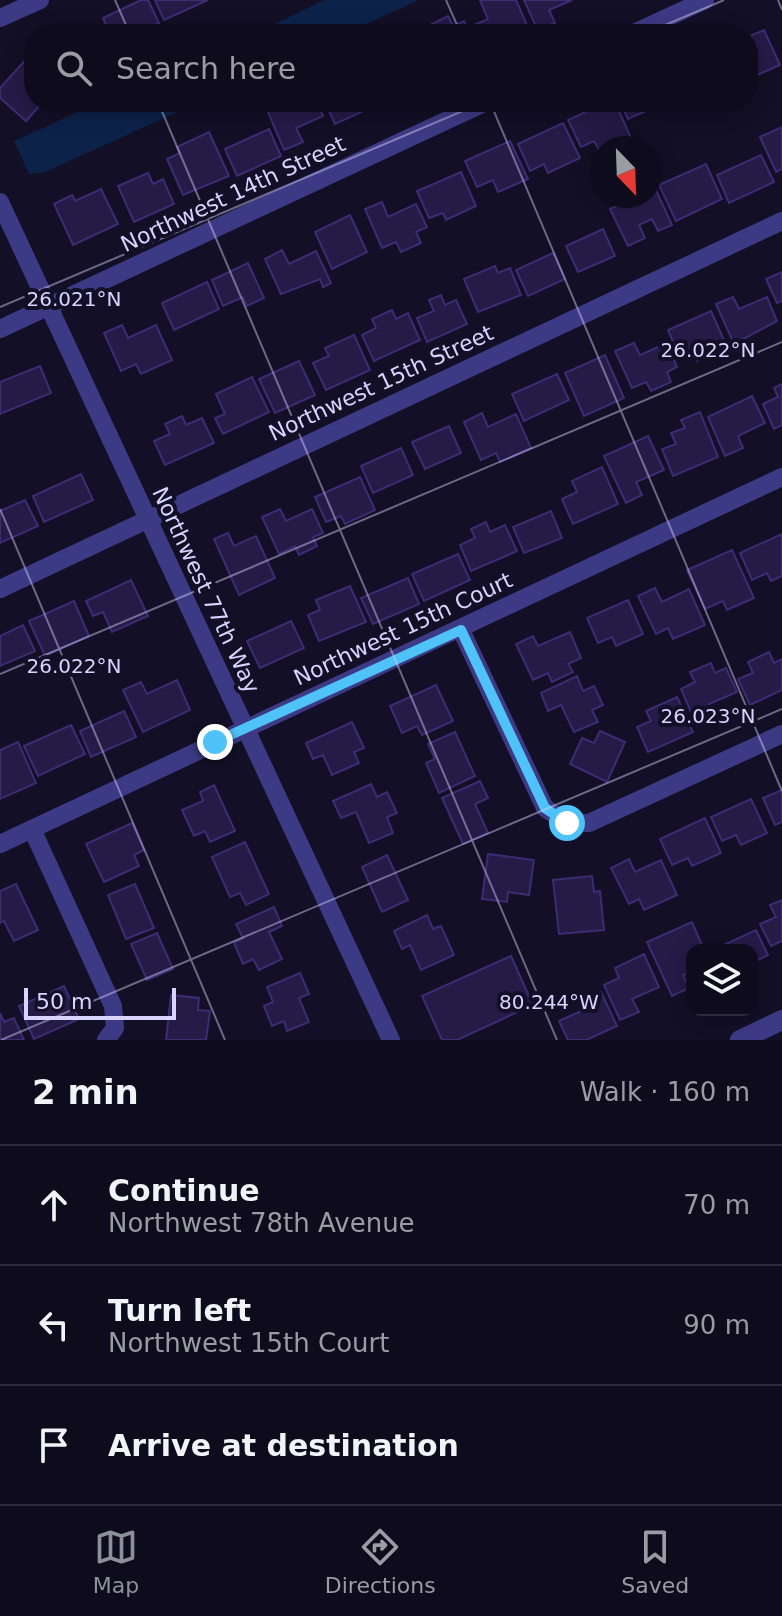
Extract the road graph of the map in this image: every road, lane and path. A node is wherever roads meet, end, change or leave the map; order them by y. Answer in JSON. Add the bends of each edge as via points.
{"nodes":[{"id":1,"x":40,"y":0,"type":"edge"},
{"id":2,"x":705,"y":0,"type":"edge"},
{"id":3,"x":0,"y":18,"type":"edge"},
{"id":4,"x":653,"y":24,"type":"edge"},
{"id":5,"x":465,"y":112,"type":"edge"},
{"id":6,"x":0,"y":202,"type":"edge"},
{"id":7,"x":782,"y":221,"type":"edge"},
{"id":8,"x":48,"y":307,"type":"junction"},
{"id":9,"x":0,"y":329,"type":"edge"},
{"id":10,"x":782,"y":477,"type":"edge"},
{"id":11,"x":147,"y":520,"type":"junction"},
{"id":12,"x":0,"y":589,"type":"edge"},
{"id":13,"x":461,"y":630,"type":"junction"},
{"id":14,"x":244,"y":728,"type":"junction"},
{"id":15,"x":782,"y":734,"type":"edge"},
{"id":16,"x":32,"y":829,"type":"junction"},
{"id":17,"x":0,"y":844,"type":"edge"},
{"id":18,"x":782,"y":1020,"type":"edge"},
{"id":19,"x":110,"y":1034,"type":"edge"},
{"id":20,"x":391,"y":1040,"type":"edge"},
{"id":21,"x":740,"y":1040,"type":"edge"}],
"edges":[{"from":1,"to":3,"type":"street"},
{"from":2,"to":4,"type":"street"},
{"from":5,"to":8,"type":"street","name":"Northwest 14th Street"},
{"from":6,"to":8,"type":"street","name":"Northwest 77th Way"},
{"from":7,"to":11,"type":"street","name":"Northwest 15th Street"},
{"from":8,"to":9,"type":"street","name":"Northwest 14th Street"},
{"from":8,"to":11,"type":"street","name":"Northwest 77th Way"},
{"from":10,"to":13,"type":"street","name":"Northwest 15th Court"},
{"from":11,"to":12,"type":"street","name":"Northwest 15th Street"},
{"from":11,"to":14,"type":"street","name":"Northwest 77th Way"},
{"from":13,"to":14,"type":"street","name":"Northwest 15th Court"},
{"from":13,"to":15,"type":"street","via":[[545,808],[567,823],[589,823]]},
{"from":14,"to":16,"type":"street","name":"Northwest 15th Court"},
{"from":14,"to":20,"type":"street","name":"Northwest 77th Way"},
{"from":16,"to":17,"type":"street","name":"Northwest 15th Court"},
{"from":16,"to":19,"type":"street","via":[[113,1006]]},
{"from":18,"to":21,"type":"street"}]}
